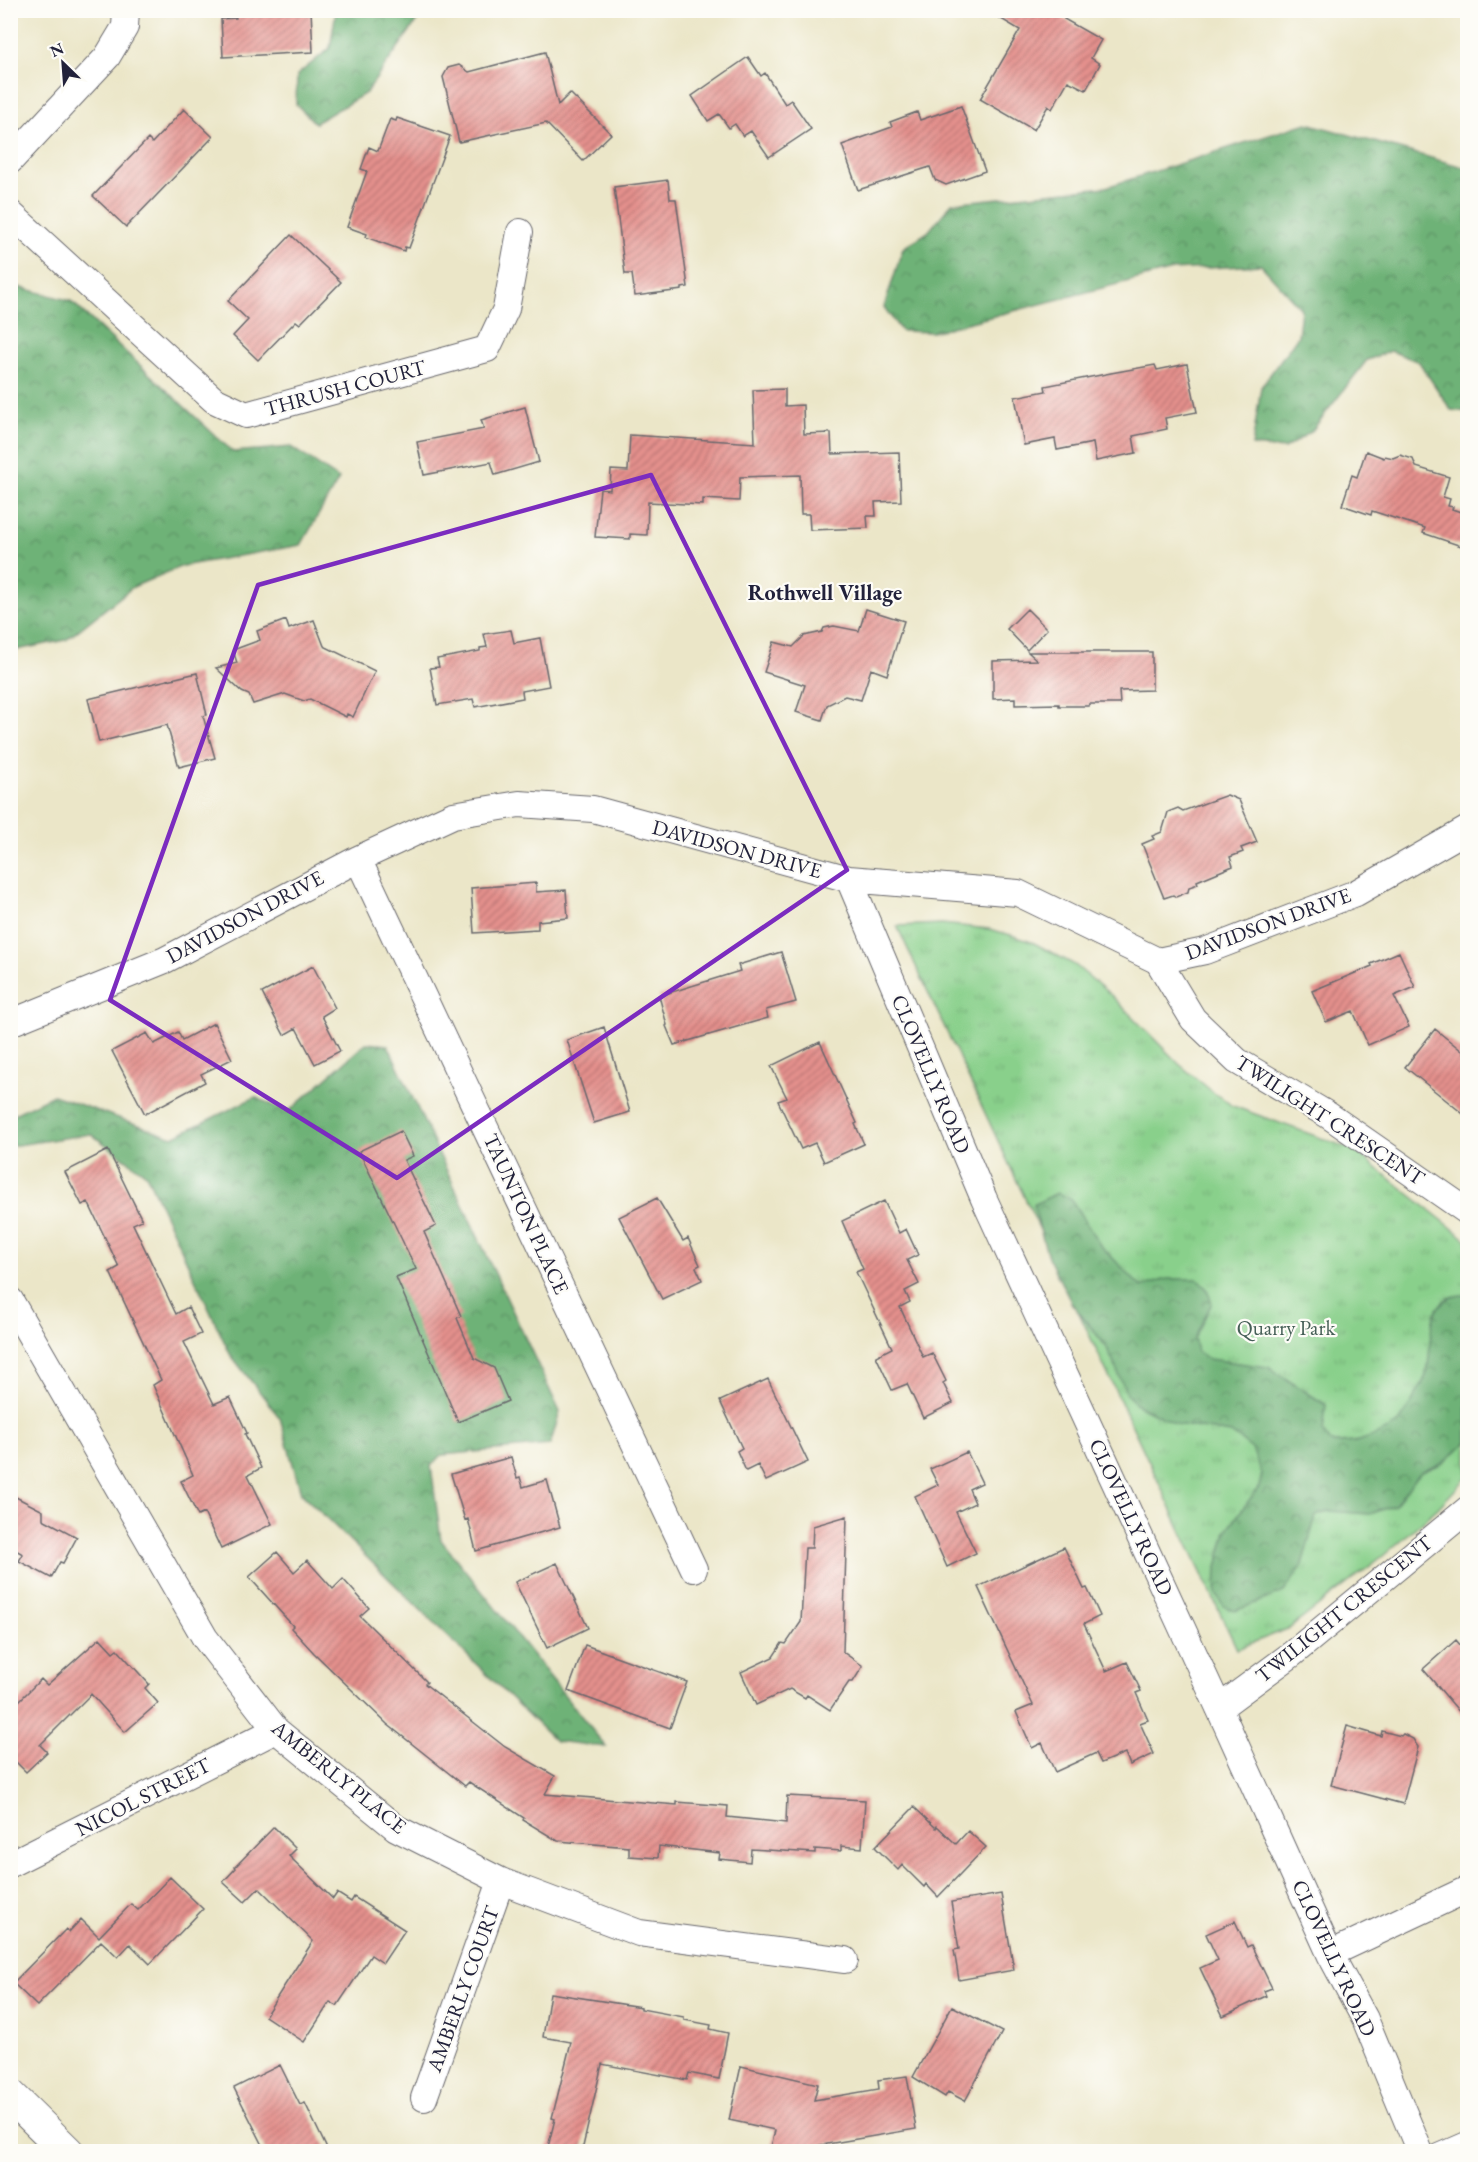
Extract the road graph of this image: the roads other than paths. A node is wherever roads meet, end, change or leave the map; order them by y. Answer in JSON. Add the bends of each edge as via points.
{"nodes":[{"id":1,"x":126,"y":10,"type":"edge"},
{"id":2,"x":10,"y":161,"type":"edge"},
{"id":3,"x":10,"y":213,"type":"edge"},
{"id":4,"x":520,"y":232,"type":"dead end"},
{"id":5,"x":1467,"y":829,"type":"edge"},
{"id":6,"x":358,"y":859,"type":"junction"},
{"id":7,"x":849,"y":879,"type":"junction"},
{"id":8,"x":1158,"y":962,"type":"junction"},
{"id":9,"x":10,"y":1023,"type":"edge"},
{"id":10,"x":1467,"y":1212,"type":"edge"},
{"id":11,"x":10,"y":1300,"type":"edge"},
{"id":12,"x":1467,"y":1509,"type":"edge"},
{"id":13,"x":694,"y":1569,"type":"dead end"},
{"id":14,"x":1219,"y":1708,"type":"junction"},
{"id":15,"x":276,"y":1730,"type":"junction"},
{"id":16,"x":10,"y":1864,"type":"edge"},
{"id":17,"x":501,"y":1881,"type":"junction"},
{"id":18,"x":1467,"y":1889,"type":"edge"},
{"id":19,"x":1330,"y":1954,"type":"junction"},
{"id":20,"x":845,"y":1960,"type":"dead end"},
{"id":21,"x":10,"y":2095,"type":"edge"},
{"id":22,"x":424,"y":2098,"type":"dead end"},
{"id":23,"x":1467,"y":2138,"type":"edge"},
{"id":24,"x":68,"y":2151,"type":"edge"},
{"id":25,"x":1420,"y":2151,"type":"edge"},
{"id":26,"x":1436,"y":2151,"type":"edge"}],
"edges":[{"from":1,"to":2,"type":"street","via":[[125,27],[107,57]]},
{"from":3,"to":4,"type":"street","name":"THRUSH COURT","via":[[214,400],[246,415],[487,349],[506,309]]},
{"from":5,"to":8,"type":"street","name":"DAVIDSON DRIVE","via":[[1356,893],[1205,951]]},
{"from":6,"to":7,"type":"street","name":"DAVIDSON DRIVE","via":[[453,815],[519,804],[593,809]]},
{"from":6,"to":9,"type":"street","name":"DAVIDSON DRIVE","via":[[165,960]]},
{"from":6,"to":13,"type":"street","name":"TAUNTON PLACE"},
{"from":7,"to":8,"type":"street","name":"DAVIDSON DRIVE","via":[[1018,893]]},
{"from":7,"to":14,"type":"street","name":"CLOVELLY ROAD","via":[[984,1199]]},
{"from":8,"to":10,"type":"street","name":"TWILIGHT CRESCENT","via":[[1193,1019],[1237,1061],[1328,1115]]},
{"from":11,"to":15,"type":"street","name":"AMBERLY PLACE","via":[[205,1638]]},
{"from":12,"to":14,"type":"street","name":"TWILIGHT CRESCENT","via":[[1292,1654]]},
{"from":14,"to":19,"type":"street","name":"CLOVELLY ROAD"},
{"from":15,"to":16,"type":"street","name":"NICOL STREET"},
{"from":15,"to":17,"type":"street","name":"AMBERLY PLACE","via":[[396,1828]]},
{"from":17,"to":20,"type":"street","name":"AMBERLY PLACE","via":[[639,1933]]},
{"from":17,"to":22,"type":"street","name":"AMBERLY COURT"},
{"from":18,"to":19,"type":"street"},
{"from":19,"to":25,"type":"street","name":"CLOVELLY ROAD","via":[[1365,2019]]},
{"from":21,"to":24,"type":"street"},
{"from":23,"to":26,"type":"lane"}]}
